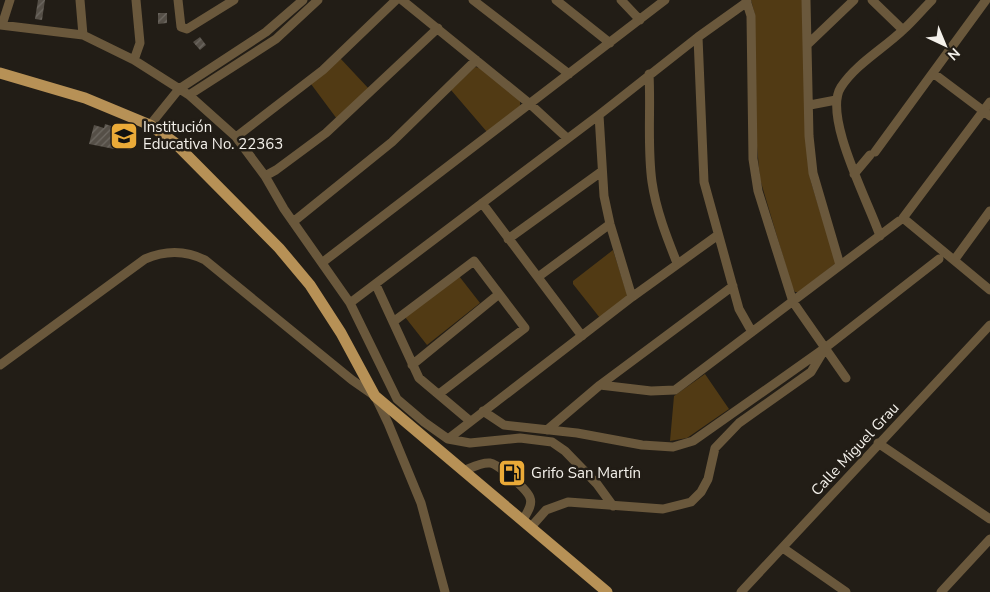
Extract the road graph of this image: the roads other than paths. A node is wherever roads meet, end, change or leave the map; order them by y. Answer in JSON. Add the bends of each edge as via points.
{"nodes":[{"id":1,"x":10,"y":0,"type":"edge"},
{"id":2,"x":80,"y":0,"type":"edge"},
{"id":3,"x":136,"y":0,"type":"edge"},
{"id":4,"x":178,"y":0,"type":"edge"},
{"id":5,"x":234,"y":0,"type":"edge"},
{"id":6,"x":303,"y":0,"type":"edge"},
{"id":7,"x":318,"y":0,"type":"edge"},
{"id":8,"x":396,"y":0,"type":"edge"},
{"id":9,"x":402,"y":0,"type":"edge"},
{"id":10,"x":473,"y":0,"type":"edge"},
{"id":11,"x":556,"y":0,"type":"edge"},
{"id":12,"x":621,"y":0,"type":"edge"},
{"id":13,"x":665,"y":0,"type":"edge"},
{"id":14,"x":806,"y":0,"type":"edge"},
{"id":15,"x":854,"y":0,"type":"edge"},
{"id":16,"x":872,"y":0,"type":"edge"},
{"id":17,"x":932,"y":0,"type":"edge"},
{"id":18,"x":986,"y":0,"type":"edge"},
{"id":19,"x":747,"y":1,"type":"edge"},
{"id":20,"x":640,"y":20,"type":"junction"},
{"id":21,"x":1,"y":25,"type":"edge"},
{"id":22,"x":438,"y":28,"type":"junction"},
{"id":23,"x":903,"y":30,"type":"junction"},
{"id":24,"x":83,"y":35,"type":"junction"},
{"id":25,"x":698,"y":37,"type":"junction"},
{"id":26,"x":610,"y":43,"type":"junction"},
{"id":27,"x":808,"y":44,"type":"junction"},
{"id":28,"x":134,"y":60,"type":"junction"},
{"id":29,"x":476,"y":60,"type":"junction"},
{"id":30,"x":0,"y":73,"type":"edge"},
{"id":31,"x":933,"y":73,"type":"junction"},
{"id":32,"x":569,"y":74,"type":"junction"},
{"id":33,"x":649,"y":74,"type":"junction"},
{"id":34,"x":179,"y":89,"type":"junction"},
{"id":35,"x":188,"y":95,"type":"junction"},
{"id":36,"x":836,"y":100,"type":"junction"},
{"id":37,"x":990,"y":102,"type":"edge"},
{"id":38,"x":530,"y":104,"type":"junction"},
{"id":39,"x":810,"y":106,"type":"junction"},
{"id":40,"x":987,"y":114,"type":"edge"},
{"id":41,"x":599,"y":115,"type":"junction"},
{"id":42,"x":150,"y":124,"type":"junction"},
{"id":43,"x":236,"y":137,"type":"junction"},
{"id":44,"x":567,"y":138,"type":"junction"},
{"id":45,"x":601,"y":172,"type":"junction"},
{"id":46,"x":854,"y":174,"type":"junction"},
{"id":47,"x":265,"y":176,"type":"junction"},
{"id":48,"x":482,"y":203,"type":"junction"},
{"id":49,"x":990,"y":211,"type":"edge"},
{"id":50,"x":901,"y":220,"type":"junction"},
{"id":51,"x":293,"y":222,"type":"junction"},
{"id":52,"x":610,"y":224,"type":"junction"},
{"id":53,"x":718,"y":235,"type":"junction"},
{"id":54,"x":880,"y":236,"type":"junction"},
{"id":55,"x":508,"y":240,"type":"junction"},
{"id":56,"x":939,"y":259,"type":"dead end"},
{"id":57,"x":954,"y":259,"type":"junction"},
{"id":58,"x":323,"y":262,"type":"junction"},
{"id":59,"x":677,"y":263,"type":"junction"},
{"id":60,"x":840,"y":265,"type":"junction"},
{"id":61,"x":538,"y":277,"type":"junction"},
{"id":62,"x":376,"y":285,"type":"junction"},
{"id":63,"x":733,"y":286,"type":"junction"},
{"id":64,"x":990,"y":290,"type":"edge"},
{"id":65,"x":499,"y":294,"type":"junction"},
{"id":66,"x":632,"y":297,"type":"junction"},
{"id":67,"x":793,"y":302,"type":"junction"},
{"id":68,"x":350,"y":303,"type":"junction"},
{"id":69,"x":393,"y":322,"type":"junction"},
{"id":70,"x":990,"y":325,"type":"edge"},
{"id":71,"x":752,"y":332,"type":"junction"},
{"id":72,"x":582,"y":336,"type":"junction"},
{"id":73,"x":825,"y":348,"type":"junction"},
{"id":74,"x":0,"y":365,"type":"edge"},
{"id":75,"x":412,"y":365,"type":"junction"},
{"id":76,"x":618,"y":371,"type":"junction"},
{"id":77,"x":846,"y":378,"type":"dead end"},
{"id":78,"x":600,"y":385,"type":"junction"},
{"id":79,"x":621,"y":388,"type":"junction"},
{"id":80,"x":439,"y":394,"type":"junction"},
{"id":81,"x":375,"y":396,"type":"junction"},
{"id":82,"x":483,"y":411,"type":"junction"},
{"id":83,"x":470,"y":421,"type":"junction"},
{"id":84,"x":547,"y":430,"type":"junction"},
{"id":85,"x":448,"y":439,"type":"junction"},
{"id":86,"x":878,"y":443,"type":"junction"},
{"id":87,"x":463,"y":471,"type":"junction"},
{"id":88,"x":613,"y":506,"type":"junction"},
{"id":89,"x":990,"y":519,"type":"edge"},
{"id":90,"x":527,"y":523,"type":"junction"},
{"id":91,"x":990,"y":539,"type":"edge"},
{"id":92,"x":783,"y":548,"type":"junction"},
{"id":93,"x":445,"y":592,"type":"edge"},
{"id":94,"x":607,"y":592,"type":"edge"},
{"id":95,"x":741,"y":592,"type":"edge"},
{"id":96,"x":846,"y":592,"type":"edge"},
{"id":97,"x":940,"y":592,"type":"edge"}],
"edges":[{"from":1,"to":21,"type":"street"},
{"from":2,"to":24,"type":"street"},
{"from":3,"to":28,"type":"street","via":[[140,44]]},
{"from":4,"to":5,"type":"street","via":[[180,27],[187,29]]},
{"from":6,"to":34,"type":"street","via":[[266,32]]},
{"from":7,"to":35,"type":"street","via":[[276,39]]},
{"from":8,"to":43,"type":"street","via":[[323,70]]},
{"from":9,"to":22,"type":"street"},
{"from":10,"to":32,"type":"street"},
{"from":11,"to":26,"type":"street"},
{"from":12,"to":20,"type":"street"},
{"from":13,"to":20,"type":"street"},
{"from":14,"to":27,"type":"street"},
{"from":15,"to":27,"type":"street"},
{"from":16,"to":23,"type":"street"},
{"from":17,"to":23,"type":"street"},
{"from":18,"to":31,"type":"street"},
{"from":19,"to":25,"type":"street"},
{"from":19,"to":67,"type":"street","via":[[753,159],[758,191]]},
{"from":20,"to":26,"type":"street"},
{"from":21,"to":24,"type":"street"},
{"from":22,"to":29,"type":"street"},
{"from":22,"to":47,"type":"street","via":[[326,133]]},
{"from":23,"to":36,"type":"street","via":[[840,88]]},
{"from":24,"to":28,"type":"street"},
{"from":25,"to":33,"type":"street"},
{"from":25,"to":53,"type":"street","via":[[704,182]]},
{"from":26,"to":32,"type":"street"},
{"from":27,"to":39,"type":"street"},
{"from":28,"to":34,"type":"street"},
{"from":29,"to":38,"type":"street"},
{"from":29,"to":51,"type":"street","via":[[392,142]]},
{"from":30,"to":42,"type":"main road","via":[[85,98]]},
{"from":31,"to":40,"type":"street"},
{"from":31,"to":46,"type":"street"},
{"from":32,"to":38,"type":"street"},
{"from":33,"to":41,"type":"street"},
{"from":33,"to":59,"type":"street","via":[[652,184]]},
{"from":34,"to":35,"type":"street"},
{"from":34,"to":42,"type":"street"},
{"from":35,"to":43,"type":"street"},
{"from":36,"to":39,"type":"street"},
{"from":36,"to":46,"type":"street","via":[[837,118]]},
{"from":37,"to":40,"type":"street"},
{"from":38,"to":44,"type":"street"},
{"from":38,"to":58,"type":"street"},
{"from":39,"to":60,"type":"street","via":[[812,173]]},
{"from":40,"to":50,"type":"street"},
{"from":41,"to":44,"type":"street"},
{"from":41,"to":45,"type":"street"},
{"from":42,"to":81,"type":"main road","via":[[175,143],[310,285],[341,332]]},
{"from":43,"to":47,"type":"street"},
{"from":44,"to":48,"type":"street"},
{"from":45,"to":52,"type":"street"},
{"from":45,"to":55,"type":"street"},
{"from":46,"to":54,"type":"street"},
{"from":47,"to":51,"type":"street"},
{"from":48,"to":55,"type":"street"},
{"from":48,"to":62,"type":"street"},
{"from":49,"to":57,"type":"street"},
{"from":50,"to":54,"type":"street"},
{"from":50,"to":57,"type":"street"},
{"from":51,"to":58,"type":"street"},
{"from":52,"to":61,"type":"street"},
{"from":52,"to":66,"type":"street"},
{"from":53,"to":59,"type":"street"},
{"from":53,"to":63,"type":"street"},
{"from":54,"to":60,"type":"street"},
{"from":55,"to":61,"type":"street"},
{"from":56,"to":73,"type":"street"},
{"from":57,"to":64,"type":"street"},
{"from":58,"to":68,"type":"street"},
{"from":59,"to":66,"type":"street"},
{"from":60,"to":67,"type":"street"},
{"from":61,"to":72,"type":"street"},
{"from":62,"to":68,"type":"street"},
{"from":62,"to":69,"type":"street"},
{"from":63,"to":71,"type":"street"},
{"from":63,"to":76,"type":"street"},
{"from":65,"to":69,"type":"street","via":[[474,261]]},
{"from":65,"to":75,"type":"street"},
{"from":65,"to":80,"type":"street","via":[[525,328]]},
{"from":66,"to":72,"type":"street"},
{"from":67,"to":71,"type":"street"},
{"from":67,"to":73,"type":"street"},
{"from":68,"to":85,"type":"street","via":[[397,399]]},
{"from":69,"to":75,"type":"street"},
{"from":70,"to":86,"type":"street","name":"Calle Miguel Grau"},
{"from":71,"to":79,"type":"street","via":[[675,390]]},
{"from":72,"to":82,"type":"street"},
{"from":73,"to":77,"type":"street"},
{"from":73,"to":84,"type":"street","via":[[693,441],[674,447]]},
{"from":73,"to":88,"type":"street","via":[[811,372],[739,423],[715,448],[708,479],[691,502],[662,509]]},
{"from":74,"to":81,"type":"street","via":[[133,266],[155,255],[178,252],[196,256],[213,266]]},
{"from":75,"to":80,"type":"street","via":[[420,378]]},
{"from":76,"to":78,"type":"street"},
{"from":76,"to":79,"type":"street"},
{"from":78,"to":79,"type":"street"},
{"from":78,"to":84,"type":"street"},
{"from":80,"to":83,"type":"street"},
{"from":81,"to":87,"type":"main road"},
{"from":81,"to":93,"type":"street","via":[[421,503]]},
{"from":82,"to":83,"type":"street"},
{"from":82,"to":84,"type":"street","via":[[504,425]]},
{"from":83,"to":85,"type":"street"},
{"from":85,"to":88,"type":"street","via":[[470,443],[520,438],[552,442],[597,484]]},
{"from":86,"to":89,"type":"street"},
{"from":86,"to":92,"type":"street","name":"Calle Miguel Grau"},
{"from":87,"to":90,"type":"main road"},
{"from":87,"to":90,"type":"street","via":[[482,464],[498,466],[530,498]]},
{"from":88,"to":90,"type":"street","via":[[568,502],[546,510]]},
{"from":90,"to":94,"type":"main road"},
{"from":91,"to":97,"type":"street"},
{"from":92,"to":95,"type":"street","name":"Calle Miguel Grau"},
{"from":92,"to":96,"type":"street"}]}
